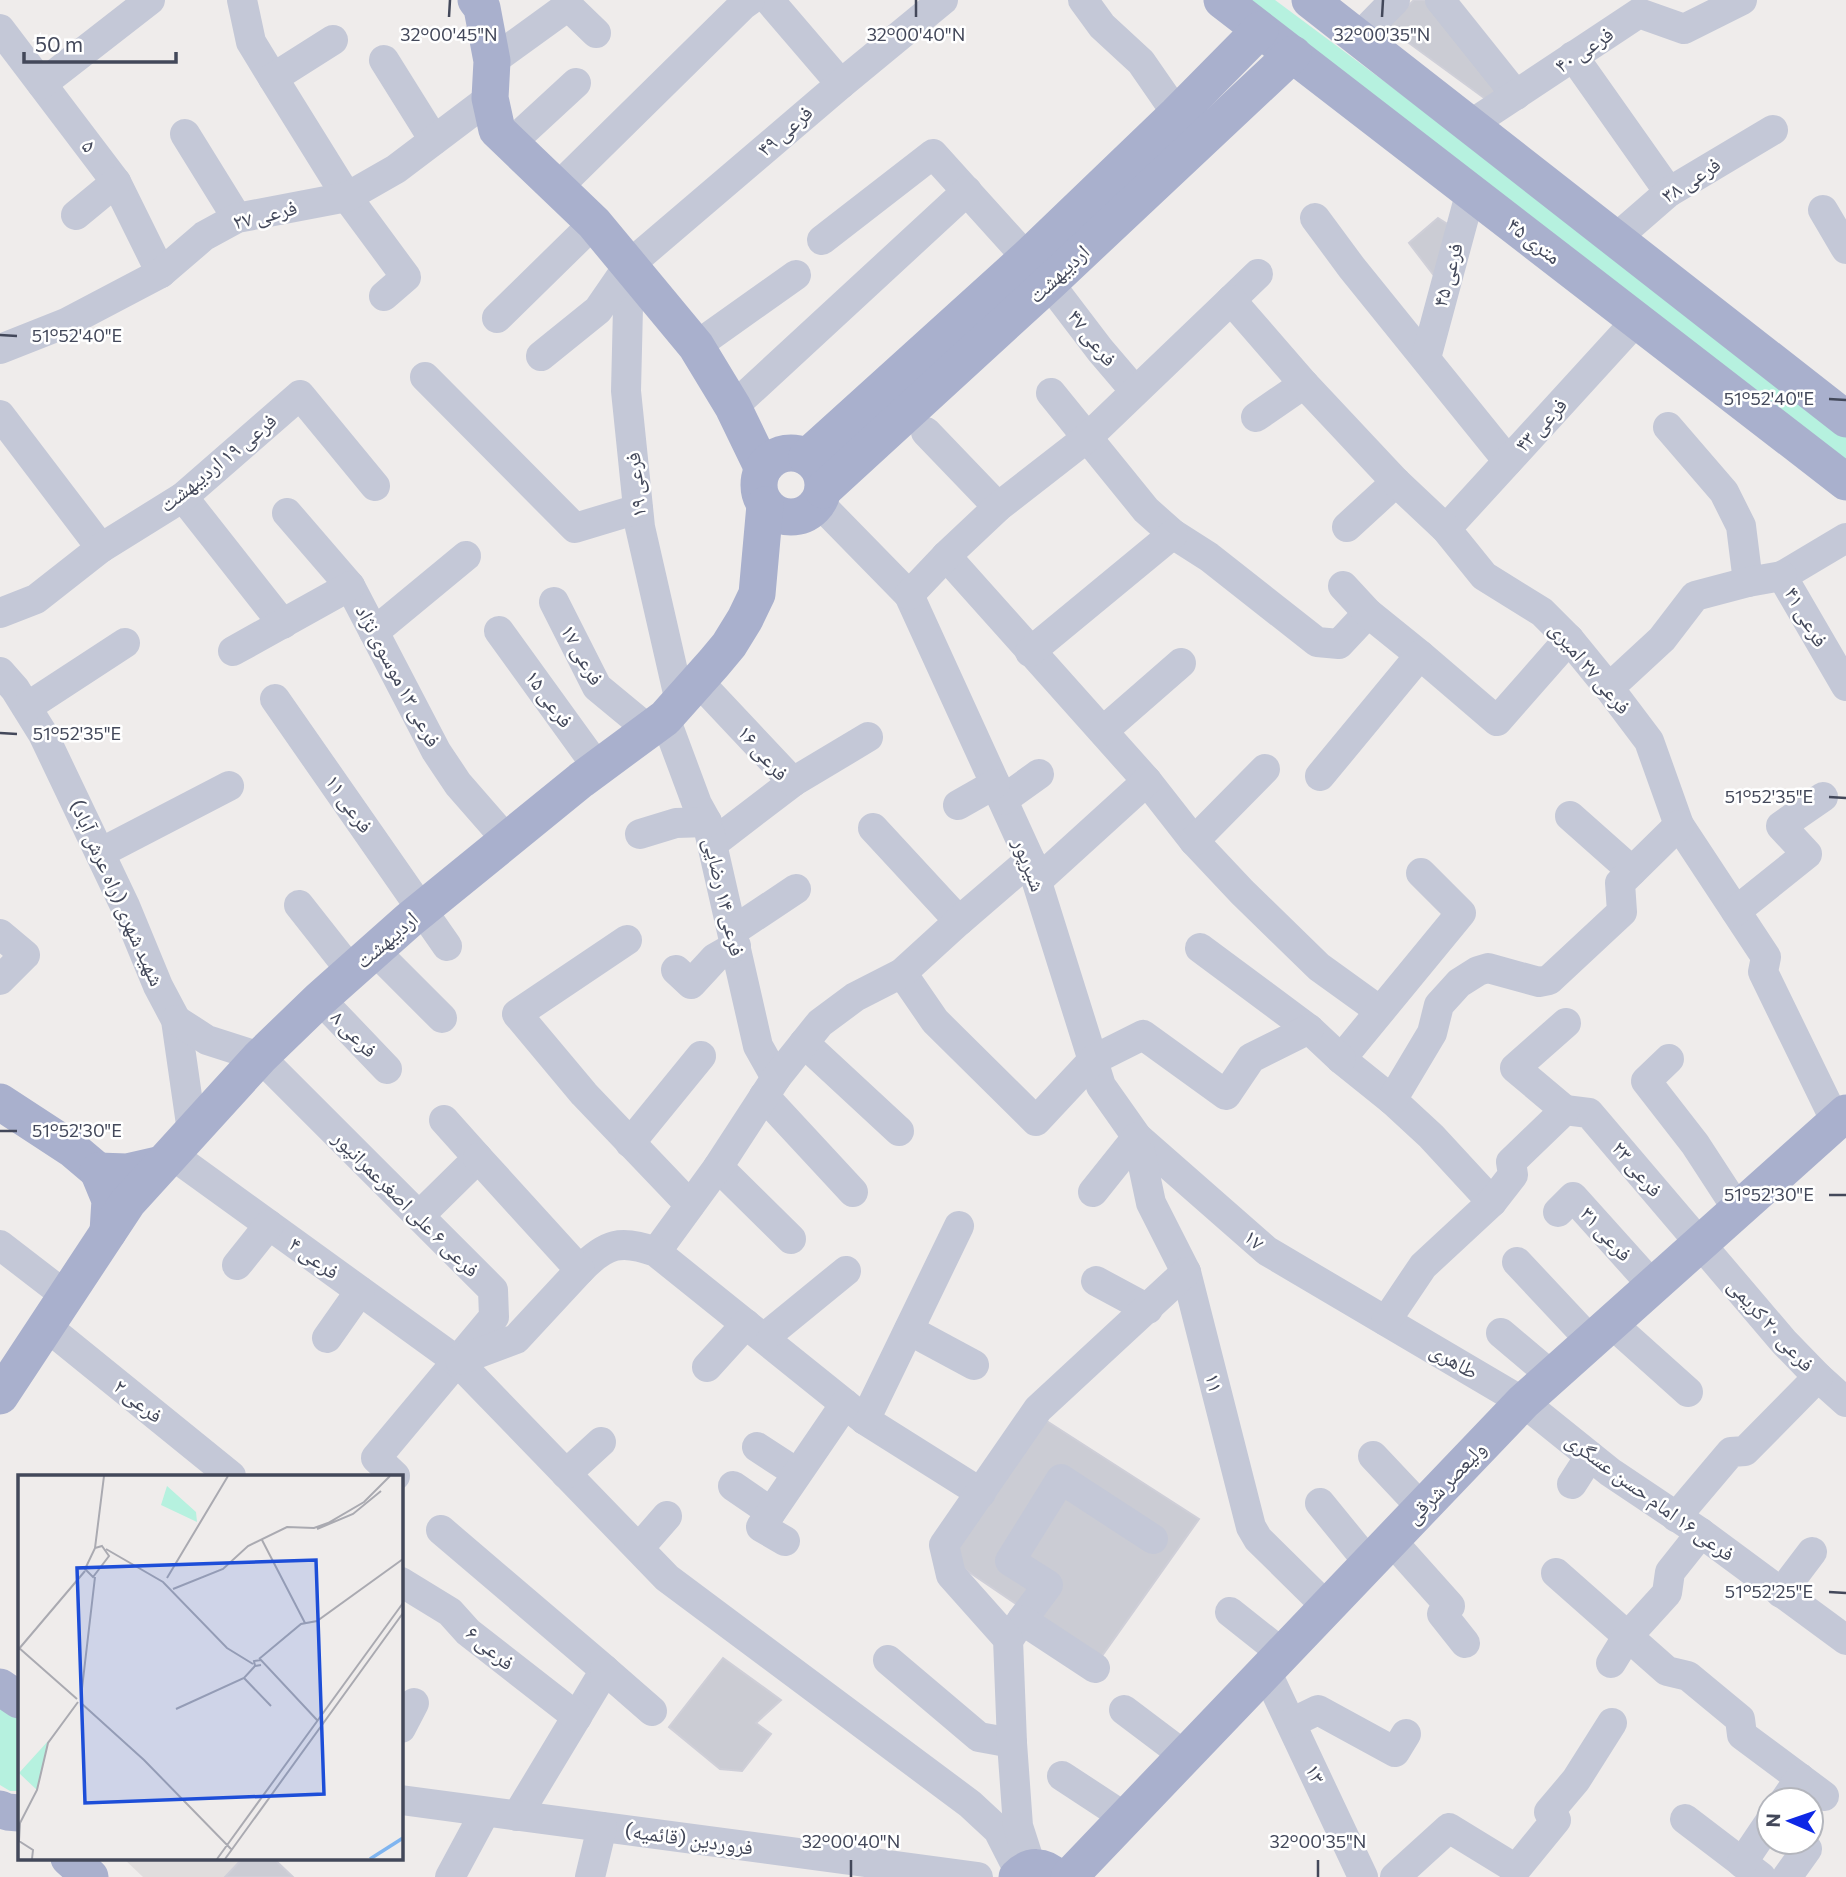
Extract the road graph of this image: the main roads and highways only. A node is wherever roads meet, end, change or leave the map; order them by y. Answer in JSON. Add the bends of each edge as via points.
{"nodes":[{"id":1,"x":476,"y":0,"type":"edge"},
{"id":2,"x":1222,"y":0,"type":"edge"},
{"id":3,"x":1310,"y":0,"type":"edge"},
{"id":4,"x":1261,"y":30,"type":"junction"},
{"id":5,"x":1293,"y":54,"type":"junction"},
{"id":6,"x":1230,"y":60,"type":"junction"},
{"id":7,"x":1257,"y":87,"type":"junction"},
{"id":8,"x":1038,"y":271,"type":"junction"},
{"id":9,"x":1846,"y":419,"type":"edge"},
{"id":10,"x":807,"y":457,"type":"junction"},
{"id":11,"x":763,"y":468,"type":"junction"},
{"id":12,"x":1846,"y":482,"type":"edge"},
{"id":13,"x":801,"y":503,"type":"junction"},
{"id":14,"x":0,"y":1102,"type":"edge"},
{"id":15,"x":1841,"y":1118,"type":"edge"},
{"id":16,"x":175,"y":1150,"type":"junction"},
{"id":17,"x":98,"y":1171,"type":"junction"},
{"id":18,"x":108,"y":1232,"type":"junction"},
{"id":19,"x":0,"y":1396,"type":"edge"},
{"id":20,"x":0,"y":1687,"type":"edge"},
{"id":21,"x":18,"y":1699,"type":"edge"},
{"id":22,"x":0,"y":1809,"type":"edge"},
{"id":23,"x":18,"y":1813,"type":"edge"},
{"id":24,"x":71,"y":1860,"type":"edge"},
{"id":25,"x":101,"y":1860,"type":"edge"},
{"id":26,"x":89,"y":1877,"type":"edge"},
{"id":27,"x":119,"y":1877,"type":"edge"},
{"id":28,"x":1069,"y":1877,"type":"edge"}],
"edges":[{"from":1,"to":11,"type":"main road","via":[[482,8],[492,61],[490,98],[497,130],[594,223],[696,346]]},
{"from":2,"to":4,"type":"main road","name":"۴۵ متری"},
{"from":3,"to":9,"type":"main road"},
{"from":4,"to":5,"type":"main road","name":"۴۵ متری"},
{"from":4,"to":6,"type":"main road","name":"اردیبهشت"},
{"from":5,"to":7,"type":"main road","name":"اردیبهشت"},
{"from":5,"to":12,"type":"main road","name":"۴۵ متری"},
{"from":6,"to":7,"type":"main road"},
{"from":6,"to":8,"type":"main road","name":"اردیبهشت"},
{"from":7,"to":8,"type":"main road","name":"اردیبهشت"},
{"from":8,"to":10,"type":"main road","name":"اردیبهشت"},
{"from":8,"to":13,"type":"main road","name":"اردیبهشت"},
{"from":10,"to":11,"type":"main road","via":[[783,454]]},
{"from":10,"to":13,"type":"main road","via":[[822,477]]},
{"from":11,"to":13,"type":"main road","via":[[759,493]]},
{"from":13,"to":16,"type":"main road","name":"اردیبهشت","via":[[729,645],[673,708],[362,960],[260,1057]]},
{"from":14,"to":17,"type":"main road"},
{"from":15,"to":28,"type":"main road","name":"ولیعصر شرقی","via":[[1523,1402]]},
{"from":16,"to":17,"type":"main road","via":[[127,1172]]},
{"from":16,"to":18,"type":"main road","name":"اردیبهشت"},
{"from":17,"to":18,"type":"main road","via":[[110,1200]]},
{"from":18,"to":19,"type":"main road","name":"اردیبهشت"},
{"from":20,"to":21,"type":"main road"},
{"from":22,"to":23,"type":"main road"},
{"from":24,"to":26,"type":"main road"},
{"from":25,"to":27,"type":"main road"}]}
